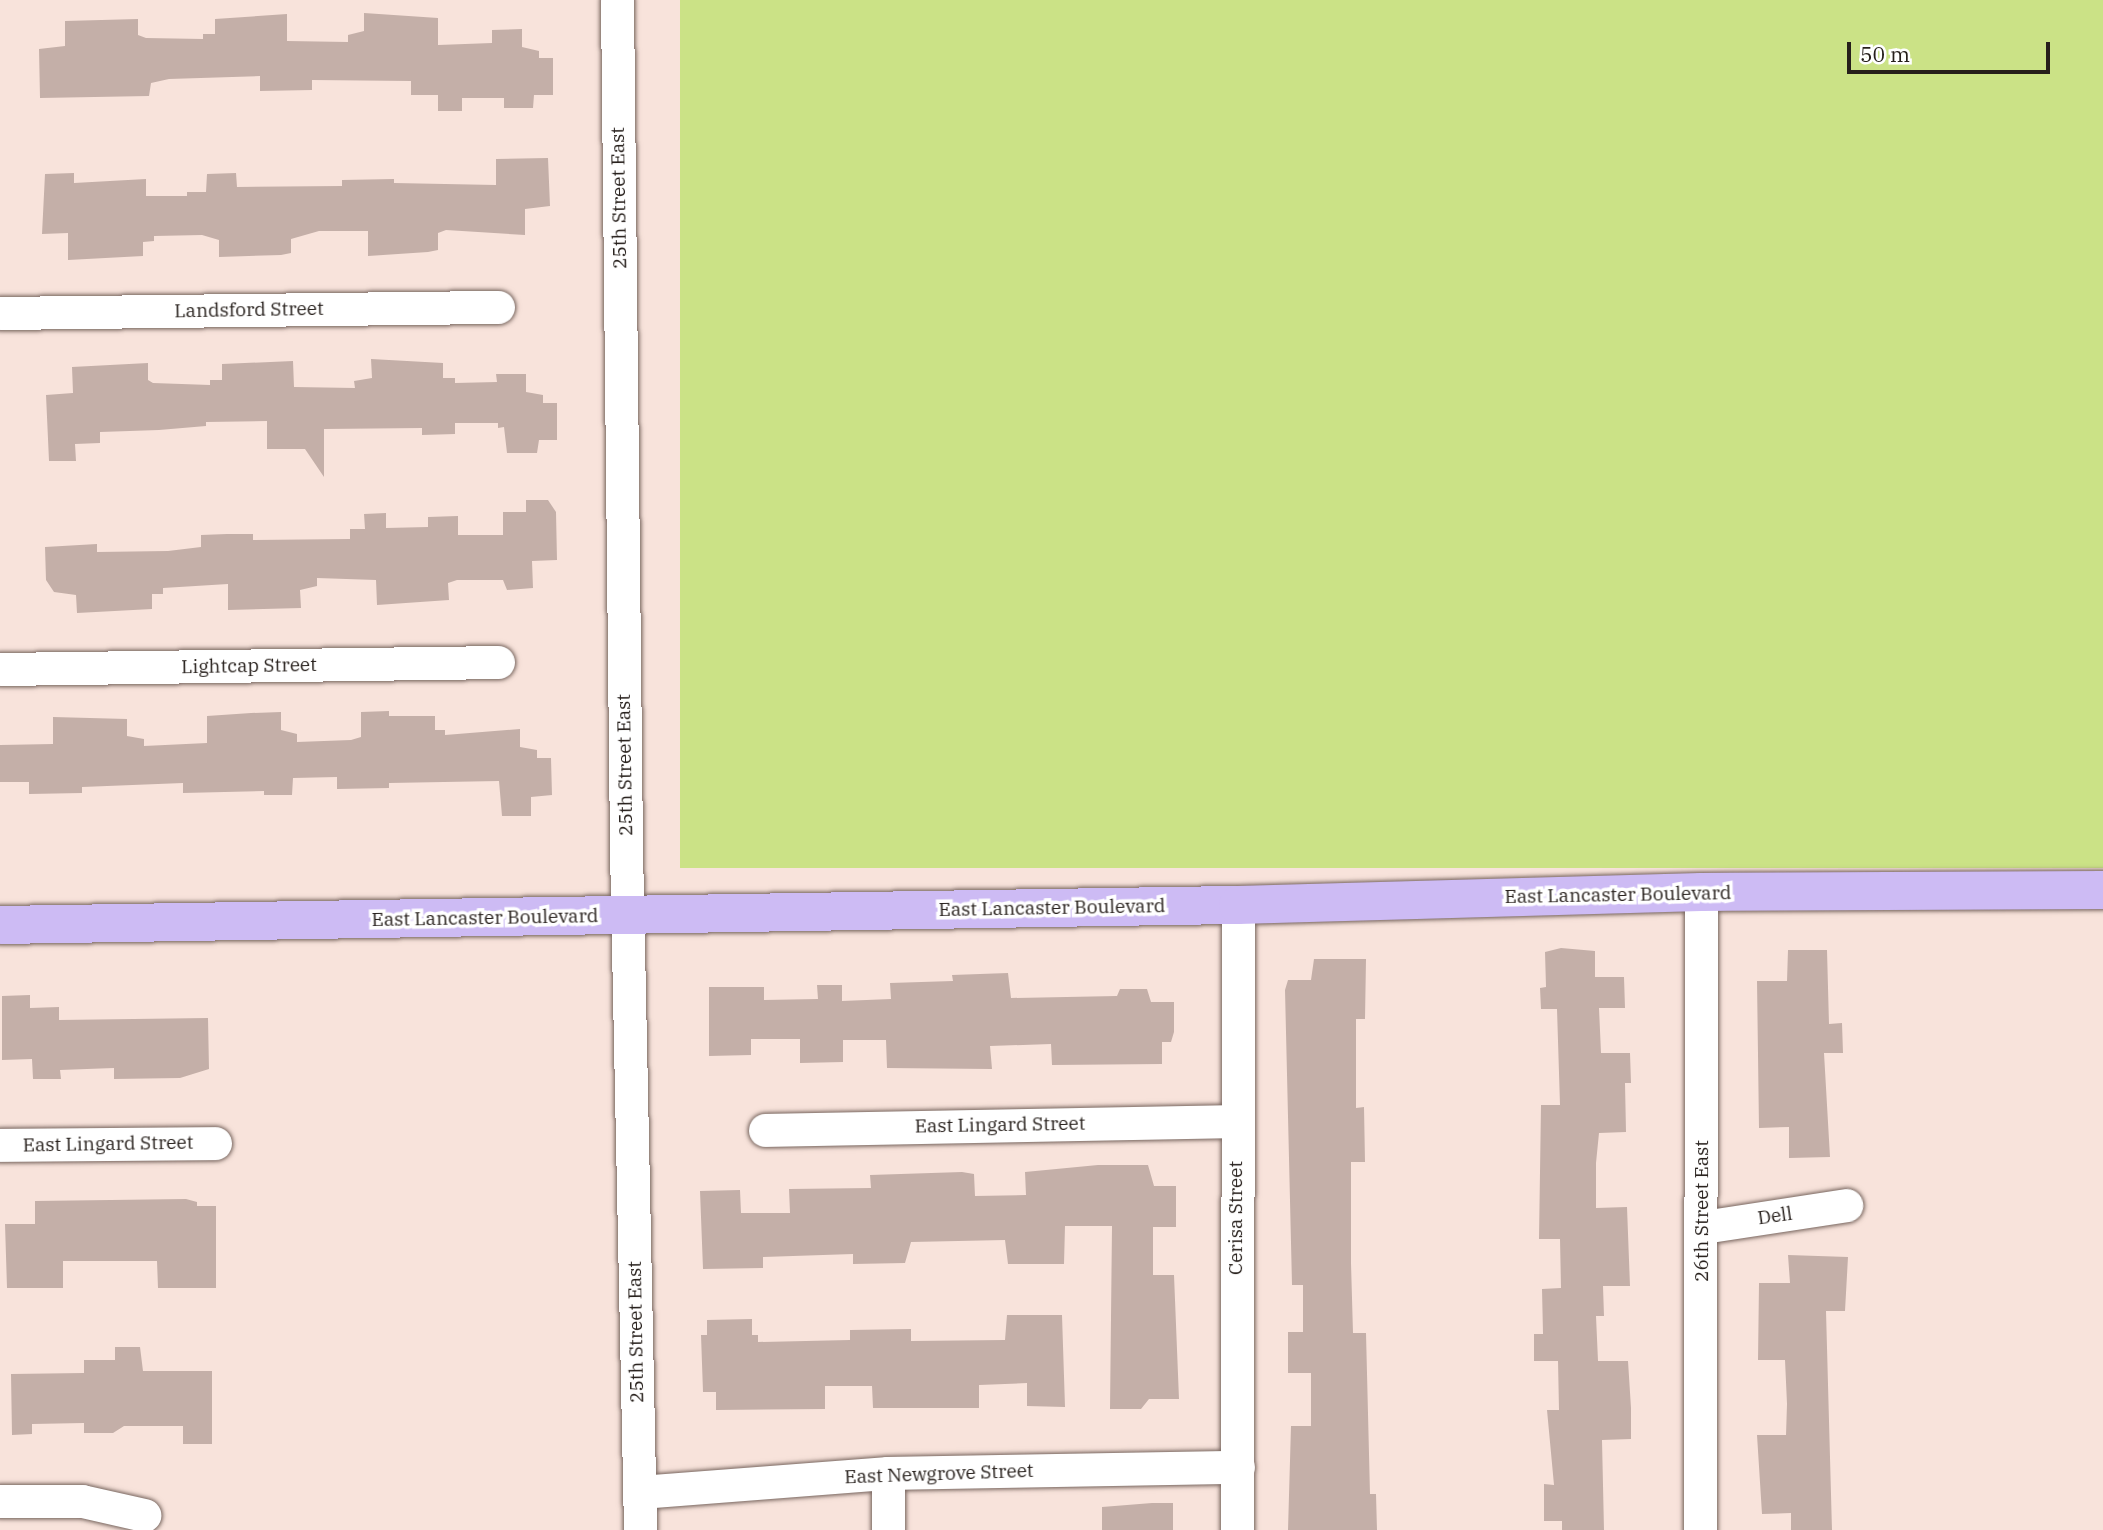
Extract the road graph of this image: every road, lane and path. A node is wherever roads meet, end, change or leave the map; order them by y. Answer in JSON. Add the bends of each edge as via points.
{"nodes":[{"id":1,"x":617,"y":0,"type":"edge"},
{"id":2,"x":498,"y":307,"type":"dead end"},
{"id":3,"x":0,"y":313,"type":"edge"},
{"id":4,"x":498,"y":662,"type":"dead end"},
{"id":5,"x":0,"y":669,"type":"edge"},
{"id":6,"x":2103,"y":890,"type":"edge"},
{"id":7,"x":1702,"y":892,"type":"junction"},
{"id":8,"x":1238,"y":905,"type":"junction"},
{"id":9,"x":628,"y":916,"type":"junction"},
{"id":10,"x":0,"y":925,"type":"edge"},
{"id":11,"x":1236,"y":1121,"type":"junction"},
{"id":12,"x":765,"y":1129,"type":"dead end"},
{"id":13,"x":215,"y":1143,"type":"dead end"},
{"id":14,"x":0,"y":1145,"type":"edge"},
{"id":15,"x":1846,"y":1205,"type":"dead end"},
{"id":16,"x":1703,"y":1227,"type":"junction"},
{"id":17,"x":1238,"y":1467,"type":"junction"},
{"id":18,"x":888,"y":1473,"type":"junction"},
{"id":19,"x":640,"y":1492,"type":"junction"},
{"id":20,"x":0,"y":1501,"type":"edge"},
{"id":21,"x":144,"y":1515,"type":"dead end"},
{"id":22,"x":640,"y":1530,"type":"edge"},
{"id":23,"x":888,"y":1530,"type":"edge"},
{"id":24,"x":1237,"y":1530,"type":"edge"},
{"id":25,"x":1700,"y":1530,"type":"edge"}],
"edges":[{"from":1,"to":9,"type":"street","name":"25th Street East"},
{"from":2,"to":3,"type":"street","name":"Landsford Street"},
{"from":4,"to":5,"type":"street","name":"Lightcap Street"},
{"from":6,"to":7,"type":"main road","name":"East Lancaster Boulevard"},
{"from":7,"to":8,"type":"main road","name":"East Lancaster Boulevard"},
{"from":7,"to":16,"type":"street","name":"26th Street East"},
{"from":8,"to":9,"type":"main road","name":"East Lancaster Boulevard"},
{"from":8,"to":11,"type":"street","name":"Cerisa Street"},
{"from":9,"to":10,"type":"main road","name":"East Lancaster Boulevard"},
{"from":9,"to":19,"type":"street","name":"25th Street East"},
{"from":11,"to":12,"type":"street","name":"East Lingard Street"},
{"from":11,"to":17,"type":"street","name":"Cerisa Street"},
{"from":13,"to":14,"type":"street","name":"East Lingard Street"},
{"from":15,"to":16,"type":"street","name":"Dell"},
{"from":16,"to":25,"type":"street","name":"26th Street East"},
{"from":17,"to":18,"type":"street","name":"East Newgrove Street"},
{"from":17,"to":24,"type":"street","name":"Cerisa Street"},
{"from":18,"to":19,"type":"street","name":"East Newgrove Street"},
{"from":18,"to":23,"type":"street"},
{"from":19,"to":22,"type":"street","name":"25th Street East"},
{"from":20,"to":21,"type":"street","via":[[82,1501]]}]}
